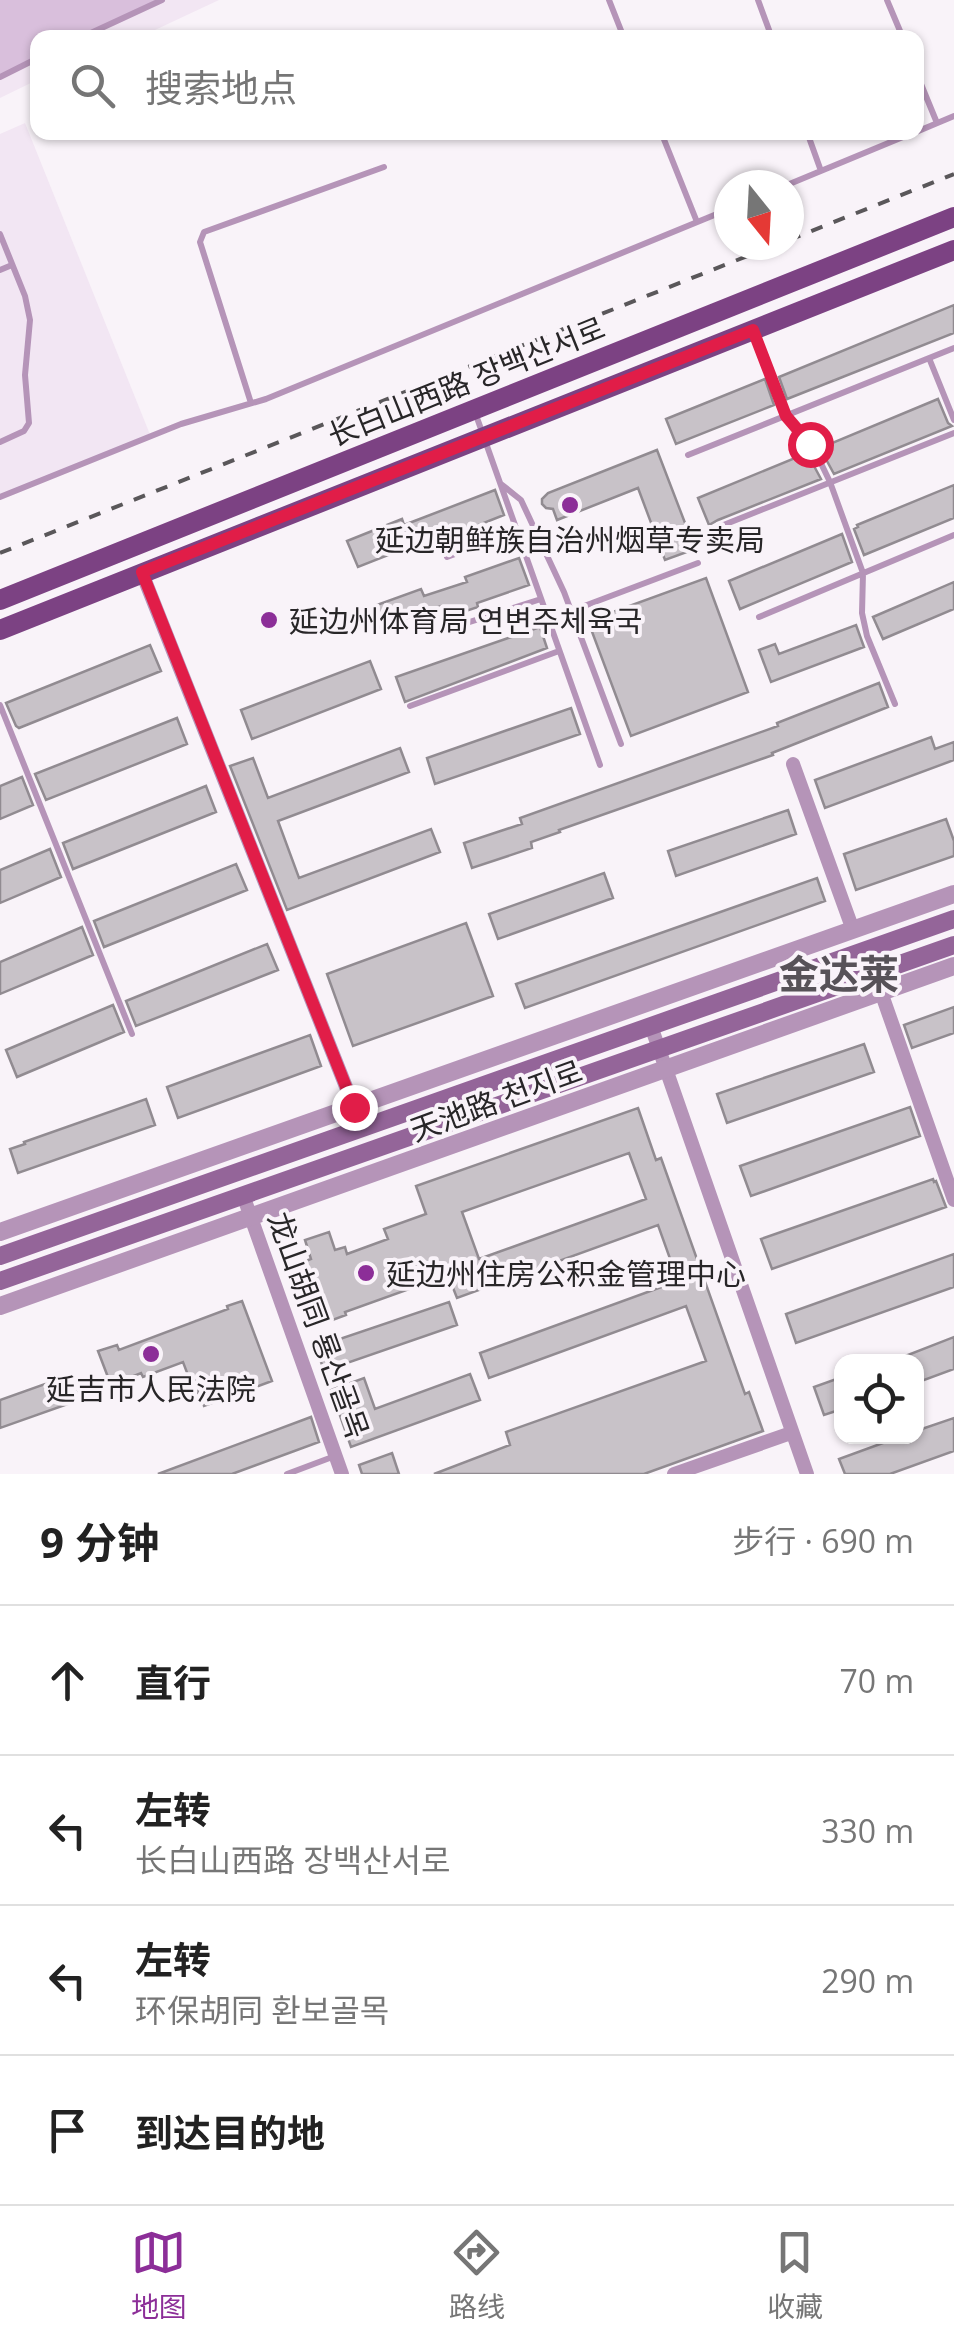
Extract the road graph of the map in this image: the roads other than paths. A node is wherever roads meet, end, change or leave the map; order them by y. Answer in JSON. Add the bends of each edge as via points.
{"nodes":[{"id":1,"x":162,"y":0,"type":"edge"},
{"id":2,"x":609,"y":0,"type":"edge"},
{"id":3,"x":758,"y":0,"type":"edge"},
{"id":4,"x":888,"y":0,"type":"edge"},
{"id":5,"x":97,"y":30,"type":"edge"},
{"id":6,"x":621,"y":30,"type":"edge"},
{"id":7,"x":769,"y":30,"type":"edge"},
{"id":8,"x":899,"y":30,"type":"edge"},
{"id":9,"x":30,"y":62,"type":"edge"},
{"id":10,"x":0,"y":77,"type":"edge"},
{"id":11,"x":924,"y":91,"type":"edge"},
{"id":12,"x":954,"y":116,"type":"edge"},
{"id":13,"x":937,"y":123,"type":"junction"},
{"id":14,"x":924,"y":129,"type":"edge"},
{"id":15,"x":665,"y":140,"type":"edge"},
{"id":16,"x":810,"y":140,"type":"edge"},
{"id":17,"x":897,"y":140,"type":"edge"},
{"id":18,"x":384,"y":167,"type":"dead end"},
{"id":19,"x":822,"y":171,"type":"junction"},
{"id":20,"x":804,"y":178,"type":"edge"},
{"id":21,"x":714,"y":215,"type":"edge"},
{"id":22,"x":954,"y":217,"type":"edge"},
{"id":23,"x":697,"y":222,"type":"junction"},
{"id":24,"x":0,"y":234,"type":"edge"},
{"id":25,"x":954,"y":250,"type":"edge"},
{"id":26,"x":12,"y":264,"type":"junction"},
{"id":27,"x":0,"y":270,"type":"edge"},
{"id":28,"x":753,"y":330,"type":"junction"},
{"id":29,"x":954,"y":348,"type":"edge"},
{"id":30,"x":929,"y":358,"type":"junction"},
{"id":31,"x":252,"y":404,"type":"junction"},
{"id":32,"x":474,"y":410,"type":"junction"},
{"id":33,"x":786,"y":416,"type":"junction"},
{"id":34,"x":954,"y":420,"type":"edge"},
{"id":35,"x":954,"y":433,"type":"edge"},
{"id":36,"x":484,"y":437,"type":"junction"},
{"id":37,"x":0,"y":442,"type":"edge"},
{"id":38,"x":688,"y":456,"type":"dead end"},
{"id":39,"x":830,"y":482,"type":"junction"},
{"id":40,"x":500,"y":484,"type":"junction"},
{"id":41,"x":0,"y":497,"type":"edge"},
{"id":42,"x":720,"y":526,"type":"dead end"},
{"id":43,"x":517,"y":530,"type":"junction"},
{"id":44,"x":954,"y":534,"type":"edge"},
{"id":45,"x":446,"y":556,"type":"dead end"},
{"id":46,"x":698,"y":563,"type":"dead end"},
{"id":47,"x":142,"y":572,"type":"junction"},
{"id":48,"x":864,"y":573,"type":"junction"},
{"id":49,"x":541,"y":598,"type":"junction"},
{"id":50,"x":0,"y":600,"type":"edge"},
{"id":51,"x":571,"y":611,"type":"junction"},
{"id":52,"x":759,"y":618,"type":"dead end"},
{"id":53,"x":454,"y":627,"type":"dead end"},
{"id":54,"x":0,"y":630,"type":"edge"},
{"id":55,"x":560,"y":652,"type":"junction"},
{"id":56,"x":895,"y":704,"type":"dead end"},
{"id":57,"x":0,"y":705,"type":"edge"},
{"id":58,"x":410,"y":706,"type":"dead end"},
{"id":59,"x":621,"y":744,"type":"dead end"},
{"id":60,"x":793,"y":764,"type":"dead end"},
{"id":61,"x":600,"y":765,"type":"dead end"},
{"id":62,"x":954,"y":894,"type":"edge"},
{"id":63,"x":954,"y":919,"type":"edge"},
{"id":64,"x":853,"y":930,"type":"junction"},
{"id":65,"x":954,"y":944,"type":"edge"},
{"id":66,"x":954,"y":966,"type":"edge"},
{"id":67,"x":880,"y":992,"type":"junction"},
{"id":68,"x":651,"y":1026,"type":"junction"},
{"id":69,"x":132,"y":1034,"type":"dead end"},
{"id":70,"x":659,"y":1048,"type":"junction"},
{"id":71,"x":666,"y":1068,"type":"junction"},
{"id":72,"x":354,"y":1107,"type":"junction"},
{"id":73,"x":243,"y":1196,"type":"junction"},
{"id":74,"x":954,"y":1200,"type":"edge"},
{"id":75,"x":250,"y":1216,"type":"junction"},
{"id":76,"x":0,"y":1232,"type":"edge"},
{"id":77,"x":0,"y":1256,"type":"edge"},
{"id":78,"x":0,"y":1281,"type":"edge"},
{"id":79,"x":0,"y":1306,"type":"edge"},
{"id":80,"x":791,"y":1433,"type":"junction"},
{"id":81,"x":336,"y":1456,"type":"junction"},
{"id":82,"x":287,"y":1474,"type":"edge"},
{"id":83,"x":342,"y":1474,"type":"edge"},
{"id":84,"x":674,"y":1474,"type":"edge"},
{"id":85,"x":806,"y":1474,"type":"edge"}],
"edges":[{"from":1,"to":5,"type":"lane"},
{"from":2,"to":6,"type":"lane"},
{"from":3,"to":7,"type":"lane"},
{"from":4,"to":8,"type":"lane"},
{"from":9,"to":10,"type":"lane"},
{"from":11,"to":13,"type":"lane"},
{"from":12,"to":13,"type":"lane"},
{"from":13,"to":14,"type":"lane"},
{"from":15,"to":23,"type":"lane"},
{"from":16,"to":19,"type":"lane"},
{"from":17,"to":19,"type":"lane"},
{"from":18,"to":31,"type":"lane","via":[[204,232],[200,242]]},
{"from":19,"to":20,"type":"lane"},
{"from":21,"to":23,"type":"lane"},
{"from":22,"to":32,"type":"main road","name":"长白山西路 장백산서로"},
{"from":23,"to":31,"type":"lane"},
{"from":24,"to":26,"type":"lane"},
{"from":25,"to":28,"type":"main road","name":"长白山西路 장백산서로"},
{"from":26,"to":27,"type":"lane"},
{"from":26,"to":37,"type":"lane","via":[[30,320],[24,375],[29,423]]},
{"from":28,"to":33,"type":"lane"},
{"from":28,"to":36,"type":"main road","name":"长白山西路 장백산서로"},
{"from":29,"to":30,"type":"lane"},
{"from":30,"to":33,"type":"lane"},
{"from":30,"to":34,"type":"lane"},
{"from":31,"to":41,"type":"lane","via":[[181,424]]},
{"from":32,"to":36,"type":"lane"},
{"from":32,"to":50,"type":"main road","name":"长白山西路 장백산서로"},
{"from":33,"to":38,"type":"lane"},
{"from":33,"to":39,"type":"lane"},
{"from":35,"to":39,"type":"lane"},
{"from":36,"to":40,"type":"lane"},
{"from":36,"to":47,"type":"main road","name":"长白山西路 장백산서로"},
{"from":39,"to":42,"type":"lane"},
{"from":39,"to":48,"type":"lane"},
{"from":40,"to":43,"type":"lane"},
{"from":40,"to":51,"type":"lane","via":[[521,500]]},
{"from":43,"to":45,"type":"lane"},
{"from":43,"to":49,"type":"lane"},
{"from":44,"to":48,"type":"lane"},
{"from":46,"to":51,"type":"lane"},
{"from":47,"to":54,"type":"main road","name":"长白山西路 장백산서로"},
{"from":47,"to":72,"type":"street"},
{"from":48,"to":52,"type":"lane"},
{"from":48,"to":56,"type":"lane","via":[[864,622]]},
{"from":49,"to":53,"type":"lane"},
{"from":49,"to":55,"type":"lane"},
{"from":51,"to":59,"type":"lane"},
{"from":55,"to":58,"type":"lane"},
{"from":55,"to":61,"type":"lane"},
{"from":57,"to":69,"type":"lane"},
{"from":60,"to":64,"type":"street"},
{"from":62,"to":64,"type":"street","name":"天池路 천지로"},
{"from":63,"to":68,"type":"main road","name":"天池路 천지로"},
{"from":64,"to":72,"type":"street","name":"天池路 천지로"},
{"from":65,"to":70,"type":"main road","name":"天池路 천지로"},
{"from":66,"to":67,"type":"street","name":"天池路 천지로"},
{"from":67,"to":71,"type":"street","name":"天池路 천지로"},
{"from":67,"to":74,"type":"street"},
{"from":68,"to":70,"type":"street"},
{"from":68,"to":77,"type":"main road","name":"天池路 천지로"},
{"from":70,"to":71,"type":"street"},
{"from":70,"to":73,"type":"main road","name":"天池路 천지로"},
{"from":71,"to":75,"type":"street","name":"天池路 천지로"},
{"from":71,"to":80,"type":"street"},
{"from":72,"to":76,"type":"street","name":"天池路 천지로"},
{"from":73,"to":75,"type":"street","name":"龙山胡同 룡산골목"},
{"from":73,"to":78,"type":"main road","name":"天池路 천지로"},
{"from":75,"to":79,"type":"street","name":"天池路 천지로"},
{"from":75,"to":81,"type":"street","name":"龙山胡同 룡산골목"},
{"from":80,"to":84,"type":"street"},
{"from":80,"to":85,"type":"street"},
{"from":81,"to":82,"type":"lane"},
{"from":81,"to":83,"type":"street","name":"龙山胡同 룡산골목"}]}
